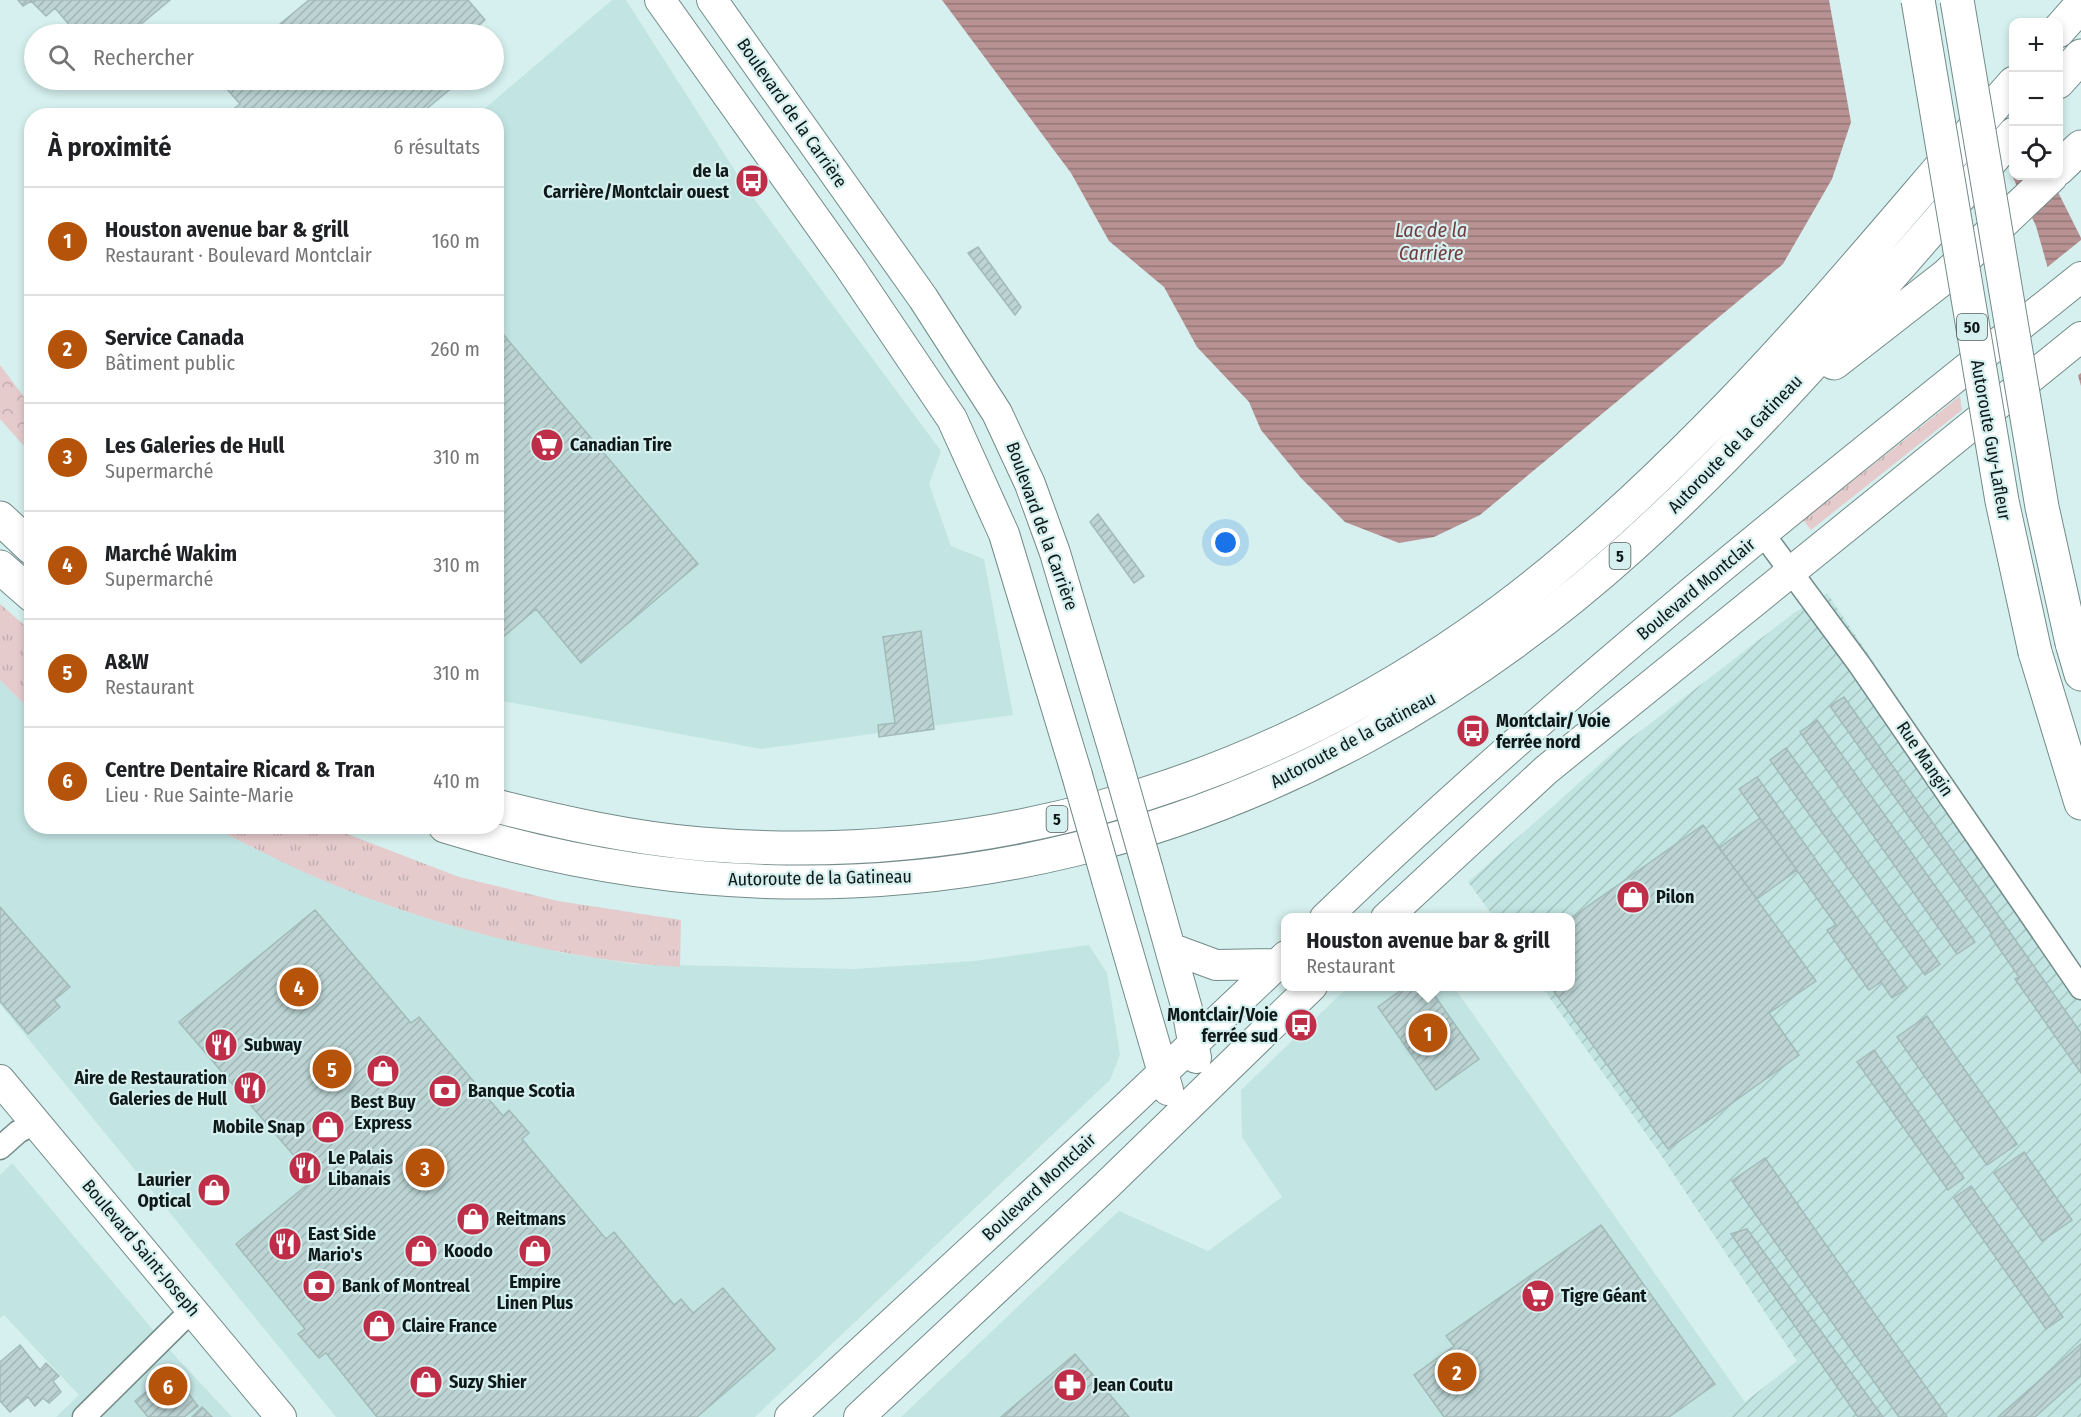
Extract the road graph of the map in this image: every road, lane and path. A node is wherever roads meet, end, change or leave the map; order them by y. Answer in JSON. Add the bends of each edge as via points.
{"nodes":[{"id":1,"x":660,"y":0,"type":"edge"},
{"id":2,"x":712,"y":0,"type":"edge"},
{"id":3,"x":1918,"y":0,"type":"edge"},
{"id":4,"x":1957,"y":0,"type":"edge"},
{"id":5,"x":2060,"y":0,"type":"edge"},
{"id":6,"x":2081,"y":5,"type":"edge"},
{"id":7,"x":2049,"y":18,"type":"edge"},
{"id":8,"x":2063,"y":25,"type":"edge"},
{"id":9,"x":2081,"y":56,"type":"edge"},
{"id":10,"x":2063,"y":76,"type":"edge"},
{"id":11,"x":2009,"y":85,"type":"edge"},
{"id":12,"x":2009,"y":139,"type":"edge"},
{"id":13,"x":2081,"y":147,"type":"edge"},
{"id":14,"x":2063,"y":164,"type":"edge"},
{"id":15,"x":2047,"y":180,"type":"edge"},
{"id":16,"x":2081,"y":277,"type":"edge"},
{"id":17,"x":2081,"y":337,"type":"edge"},
{"id":18,"x":1759,"y":422,"type":"junction"},
{"id":19,"x":0,"y":518,"type":"edge"},
{"id":20,"x":1763,"y":534,"type":"junction"},
{"id":21,"x":24,"y":540,"type":"edge"},
{"id":22,"x":0,"y":567,"type":"edge"},
{"id":23,"x":1790,"y":571,"type":"junction"},
{"id":24,"x":24,"y":589,"type":"edge"},
{"id":25,"x":2081,"y":674,"type":"edge"},
{"id":26,"x":2081,"y":803,"type":"edge"},
{"id":27,"x":504,"y":808,"type":"edge"},
{"id":28,"x":475,"y":834,"type":"edge"},
{"id":29,"x":1330,"y":913,"type":"edge"},
{"id":30,"x":1391,"y":913,"type":"edge"},
{"id":31,"x":1170,"y":948,"type":"junction"},
{"id":32,"x":1281,"y":960,"type":"edge"},
{"id":33,"x":2081,"y":988,"type":"edge"},
{"id":34,"x":1308,"y":991,"type":"edge"},
{"id":35,"x":1194,"y":1043,"type":"junction"},
{"id":36,"x":1162,"y":1073,"type":"junction"},
{"id":37,"x":0,"y":1080,"type":"edge"},
{"id":38,"x":1202,"y":1091,"type":"junction"},
{"id":39,"x":1177,"y":1116,"type":"junction"},
{"id":40,"x":36,"y":1122,"type":"junction"},
{"id":41,"x":0,"y":1148,"type":"edge"},
{"id":42,"x":192,"y":1310,"type":"junction"},
{"id":43,"x":84,"y":1417,"type":"edge"},
{"id":44,"x":281,"y":1417,"type":"edge"},
{"id":45,"x":790,"y":1417,"type":"edge"},
{"id":46,"x":859,"y":1417,"type":"edge"}],
"edges":[{"from":1,"to":36,"type":"main road","bridge":true,"via":[[908,350],[952,419],[1004,534]]},
{"from":2,"to":31,"type":"main road","name":"Boulevard de la Carrière","bridge":true,"via":[[929,307],[1002,423],[1055,553]]},
{"from":3,"to":26,"type":"highway","name":"Autoroute Guy-Lafleur","number":"50","bridge":true,"via":[[2000,491],[2035,652]]},
{"from":4,"to":25,"type":"highway","number":"50","bridge":true,"via":[[2038,487]]},
{"from":5,"to":7,"type":"highway"},
{"from":6,"to":8,"type":"highway"},
{"from":9,"to":10,"type":"highway"},
{"from":11,"to":27,"type":"highway","name":"Autoroute de la Gatineau","number":"5","via":[[1953,154],[1740,393],[1602,527],[1510,604],[1446,650],[1341,713],[1267,750],[1171,787],[1083,813],[980,835],[896,844],[794,848],[701,844],[601,830]]},
{"from":12,"to":18,"type":"highway","name":"Autoroute de la Gatineau","number":"5"},
{"from":13,"to":14,"type":"highway"},
{"from":15,"to":18,"type":"highway","via":[[1947,275]]},
{"from":16,"to":20,"type":"main road","name":"Boulevard Montclair"},
{"from":17,"to":23,"type":"main road"},
{"from":18,"to":28,"type":"highway","name":"Autoroute de la Gatineau","number":"5","via":[[1608,567],[1446,690],[1318,763],[1231,801],[1152,828],[1048,856],[960,872],[786,882],[624,869]]},
{"from":19,"to":21,"type":"highway"},
{"from":20,"to":23,"type":"street","name":"Rue Mangin"},
{"from":20,"to":29,"type":"main road","name":"Boulevard Montclair","via":[[1459,792]]},
{"from":22,"to":24,"type":"highway"},
{"from":23,"to":30,"type":"main road","via":[[1516,796]]},
{"from":23,"to":33,"type":"street","name":"Rue Mangin"},
{"from":31,"to":32,"type":"main road","via":[[1216,965]]},
{"from":31,"to":35,"type":"main road","name":"Boulevard de la Carrière"},
{"from":32,"to":35,"type":"main road","name":"Boulevard Montclair"},
{"from":34,"to":38,"type":"main road"},
{"from":35,"to":36,"type":"main road","name":"Boulevard Montclair"},
{"from":35,"to":38,"type":"main road","name":"Boulevard de la Carrière"},
{"from":36,"to":39,"type":"main road"},
{"from":36,"to":45,"type":"main road","name":"Boulevard Montclair"},
{"from":37,"to":40,"type":"main road","name":"Boulevard Saint-Joseph"},
{"from":38,"to":39,"type":"main road"},
{"from":39,"to":46,"type":"main road"},
{"from":40,"to":41,"type":"street"},
{"from":40,"to":42,"type":"main road","name":"Boulevard Saint-Joseph"},
{"from":42,"to":43,"type":"street"},
{"from":42,"to":44,"type":"main road","name":"Boulevard Saint-Joseph"}]}
